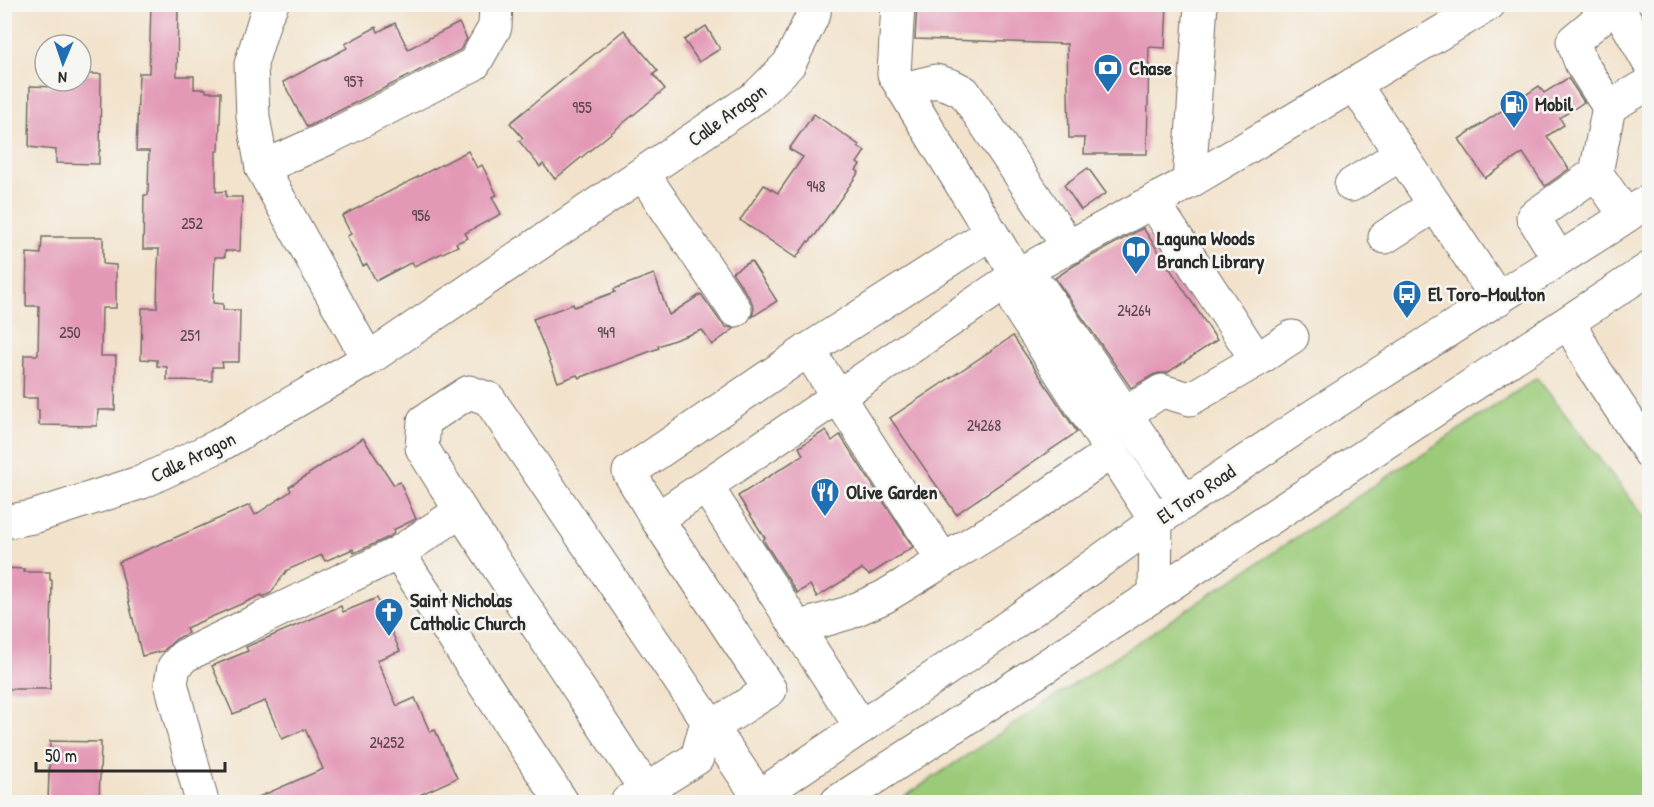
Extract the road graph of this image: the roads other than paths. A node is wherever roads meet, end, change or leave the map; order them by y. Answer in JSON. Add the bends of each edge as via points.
{"nodes":[{"id":1,"x":272,"y":4,"type":"edge"},
{"id":2,"x":496,"y":4,"type":"edge"},
{"id":3,"x":898,"y":4,"type":"edge"},
{"id":4,"x":1201,"y":4,"type":"edge"},
{"id":5,"x":1489,"y":4,"type":"edge"},
{"id":6,"x":1616,"y":5,"type":"edge"},
{"id":7,"x":815,"y":9,"type":"edge"},
{"id":8,"x":1650,"y":64,"type":"edge"},
{"id":9,"x":1650,"y":83,"type":"edge"},
{"id":10,"x":1354,"y":84,"type":"junction"},
{"id":11,"x":903,"y":89,"type":"junction"},
{"id":12,"x":1609,"y":107,"type":"junction"},
{"id":13,"x":1401,"y":154,"type":"junction"},
{"id":14,"x":262,"y":168,"type":"junction"},
{"id":15,"x":1596,"y":173,"type":"junction"},
{"id":16,"x":644,"y":174,"type":"junction"},
{"id":17,"x":1189,"y":182,"type":"junction"},
{"id":18,"x":1351,"y":185,"type":"dead end"},
{"id":19,"x":1153,"y":202,"type":"junction"},
{"id":20,"x":1435,"y":205,"type":"junction"},
{"id":21,"x":1638,"y":208,"type":"edge"},
{"id":22,"x":991,"y":233,"type":"junction"},
{"id":23,"x":1385,"y":237,"type":"dead end"},
{"id":24,"x":1069,"y":247,"type":"junction"},
{"id":25,"x":1559,"y":259,"type":"junction"},
{"id":26,"x":1650,"y":268,"type":"edge"},
{"id":27,"x":1022,"y":283,"type":"junction"},
{"id":28,"x":1497,"y":299,"type":"junction"},
{"id":29,"x":735,"y":310,"type":"dead end"},
{"id":30,"x":1569,"y":322,"type":"junction"},
{"id":31,"x":1292,"y":337,"type":"dead end"},
{"id":32,"x":808,"y":350,"type":"junction"},
{"id":33,"x":368,"y":359,"type":"junction"},
{"id":34,"x":1257,"y":360,"type":"junction"},
{"id":35,"x":838,"y":396,"type":"junction"},
{"id":36,"x":1125,"y":414,"type":"junction"},
{"id":37,"x":1111,"y":452,"type":"junction"},
{"id":38,"x":1650,"y":453,"type":"edge"},
{"id":39,"x":706,"y":486,"type":"junction"},
{"id":40,"x":1185,"y":502,"type":"junction"},
{"id":41,"x":461,"y":512,"type":"junction"},
{"id":42,"x":657,"y":519,"type":"junction"},
{"id":43,"x":1156,"y":521,"type":"junction"},
{"id":44,"x":4,"y":522,"type":"edge"},
{"id":45,"x":398,"y":553,"type":"junction"},
{"id":46,"x":943,"y":560,"type":"junction"},
{"id":47,"x":1155,"y":594,"type":"junction"},
{"id":48,"x":797,"y":628,"type":"junction"},
{"id":49,"x":712,"y":726,"type":"junction"},
{"id":50,"x":861,"y":728,"type":"junction"},
{"id":51,"x":637,"y":796,"type":"edge"},
{"id":52,"x":755,"y":800,"type":"edge"},
{"id":53,"x":202,"y":802,"type":"edge"},
{"id":54,"x":561,"y":802,"type":"edge"},
{"id":55,"x":837,"y":802,"type":"edge"}],
"edges":[{"from":1,"to":14,"type":"main road","via":[[251,64],[253,117]]},
{"from":2,"to":14,"type":"main road","via":[[495,27],[474,63]]},
{"from":3,"to":11,"type":"main road","via":[[894,74]]},
{"from":4,"to":17,"type":"main road"},
{"from":5,"to":10,"type":"main road"},
{"from":6,"to":8,"type":"main road"},
{"from":6,"to":12,"type":"main road","via":[[1574,41],[1581,63]]},
{"from":7,"to":16,"type":"main road","name":"Calle Aragon","via":[[789,64],[757,96]]},
{"from":9,"to":12,"type":"main road"},
{"from":10,"to":13,"type":"main road"},
{"from":10,"to":17,"type":"main road"},
{"from":11,"to":22,"type":"main road"},
{"from":11,"to":24,"type":"main road","via":[[936,81],[964,92]]},
{"from":12,"to":15,"type":"main road"},
{"from":13,"to":18,"type":"main road"},
{"from":13,"to":20,"type":"main road"},
{"from":14,"to":33,"type":"main road"},
{"from":15,"to":21,"type":"main road"},
{"from":15,"to":25,"type":"main road","via":[[1533,217]]},
{"from":16,"to":29,"type":"main road"},
{"from":16,"to":33,"type":"main road","name":"Calle Aragon"},
{"from":17,"to":19,"type":"main road"},
{"from":19,"to":24,"type":"main road"},
{"from":19,"to":34,"type":"main road"},
{"from":20,"to":23,"type":"main road"},
{"from":20,"to":28,"type":"main road"},
{"from":21,"to":25,"type":"main road","name":"El Toro Road"},
{"from":22,"to":27,"type":"main road"},
{"from":22,"to":32,"type":"main road"},
{"from":24,"to":27,"type":"main road"},
{"from":25,"to":28,"type":"main road","name":"El Toro Road"},
{"from":26,"to":30,"type":"main road"},
{"from":27,"to":35,"type":"main road"},
{"from":27,"to":36,"type":"main road","via":[[1042,291]]},
{"from":27,"to":37,"type":"main road","via":[[1017,305]]},
{"from":28,"to":40,"type":"main road","name":"El Toro Road"},
{"from":30,"to":38,"type":"main road","via":[[1593,368]]},
{"from":30,"to":47,"type":"main road"},
{"from":31,"to":34,"type":"main road"},
{"from":32,"to":35,"type":"main road"},
{"from":32,"to":42,"type":"main road","via":[[629,472]]},
{"from":33,"to":44,"type":"main road","name":"Calle Aragon","via":[[218,446],[142,482],[33,517]]},
{"from":34,"to":36,"type":"main road","via":[[1190,399],[1162,391]]},
{"from":35,"to":39,"type":"main road"},
{"from":35,"to":46,"type":"main road"},
{"from":36,"to":40,"type":"main road"},
{"from":37,"to":43,"type":"main road"},
{"from":37,"to":46,"type":"main road","via":[[1034,506]]},
{"from":39,"to":42,"type":"main road"},
{"from":39,"to":48,"type":"main road"},
{"from":40,"to":43,"type":"main road","name":"El Toro Road"},
{"from":41,"to":45,"type":"main road"},
{"from":41,"to":49,"type":"main road","via":[[423,448],[424,421],[469,392],[489,399]]},
{"from":41,"to":51,"type":"main road"},
{"from":42,"to":49,"type":"main road","via":[[770,690]]},
{"from":43,"to":47,"type":"main road"},
{"from":43,"to":50,"type":"main road","name":"El Toro Road"},
{"from":45,"to":53,"type":"main road","via":[[184,656],[174,667],[171,683]]},
{"from":45,"to":54,"type":"main road"},
{"from":46,"to":48,"type":"main road","via":[[884,597]]},
{"from":47,"to":55,"type":"main road"},
{"from":48,"to":50,"type":"main road"},
{"from":49,"to":51,"type":"main road","via":[[704,732],[697,758]]},
{"from":49,"to":52,"type":"main road"},
{"from":50,"to":52,"type":"main road","name":"El Toro Road"}]}
